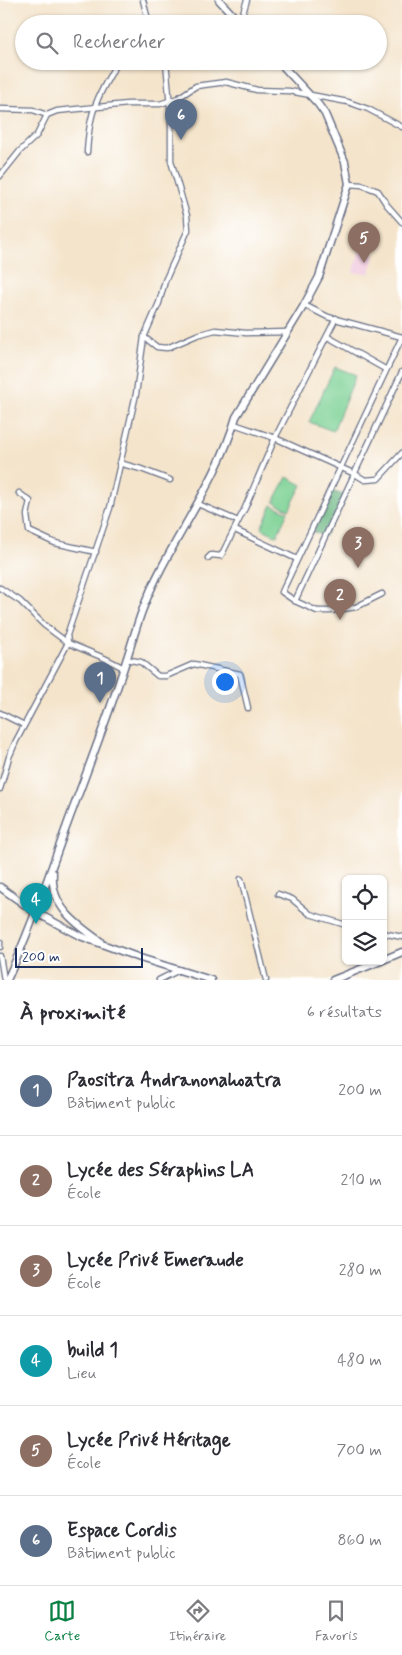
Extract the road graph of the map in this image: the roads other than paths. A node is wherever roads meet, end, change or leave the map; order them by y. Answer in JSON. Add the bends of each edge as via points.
{"nodes":[{"id":1,"x":143,"y":0,"type":"edge"},
{"id":2,"x":219,"y":0,"type":"edge"},
{"id":3,"x":247,"y":0,"type":"edge"},
{"id":4,"x":147,"y":15,"type":"edge"},
{"id":5,"x":233,"y":15,"type":"edge"},
{"id":6,"x":243,"y":15,"type":"edge"},
{"id":7,"x":112,"y":70,"type":"edge"},
{"id":8,"x":167,"y":70,"type":"edge"},
{"id":9,"x":287,"y":70,"type":"edge"},
{"id":10,"x":310,"y":94,"type":"junction"},
{"id":11,"x":170,"y":101,"type":"junction"},
{"id":12,"x":93,"y":108,"type":"junction"},
{"id":13,"x":0,"y":109,"type":"edge"},
{"id":14,"x":47,"y":115,"type":"junction"},
{"id":15,"x":402,"y":127,"type":"edge"},
{"id":16,"x":87,"y":152,"type":"dead end"},
{"id":17,"x":0,"y":176,"type":"edge"},
{"id":18,"x":349,"y":184,"type":"junction"},
{"id":19,"x":402,"y":222,"type":"edge"},
{"id":20,"x":304,"y":305,"type":"junction"},
{"id":21,"x":336,"y":318,"type":"junction"},
{"id":22,"x":287,"y":332,"type":"junction"},
{"id":23,"x":144,"y":337,"type":"junction"},
{"id":24,"x":402,"y":337,"type":"edge"},
{"id":25,"x":328,"y":338,"type":"junction"},
{"id":26,"x":385,"y":369,"type":"junction"},
{"id":27,"x":402,"y":372,"type":"edge"},
{"id":28,"x":234,"y":424,"type":"junction"},
{"id":29,"x":275,"y":438,"type":"junction"},
{"id":30,"x":402,"y":453,"type":"edge"},
{"id":31,"x":119,"y":463,"type":"junction"},
{"id":32,"x":341,"y":469,"type":"junction"},
{"id":33,"x":355,"y":474,"type":"junction"},
{"id":34,"x":170,"y":480,"type":"dead end"},
{"id":35,"x":19,"y":493,"type":"dead end"},
{"id":36,"x":198,"y":504,"type":"junction"},
{"id":37,"x":238,"y":521,"type":"junction"},
{"id":38,"x":234,"y":530,"type":"junction"},
{"id":39,"x":96,"y":552,"type":"junction"},
{"id":40,"x":208,"y":558,"type":"dead end"},
{"id":41,"x":297,"y":559,"type":"junction"},
{"id":42,"x":0,"y":588,"type":"edge"},
{"id":43,"x":382,"y":594,"type":"dead end"},
{"id":44,"x":295,"y":601,"type":"junction"},
{"id":45,"x":68,"y":643,"type":"junction"},
{"id":46,"x":126,"y":659,"type":"junction"},
{"id":47,"x":124,"y":668,"type":"junction"},
{"id":48,"x":248,"y":708,"type":"dead end"},
{"id":49,"x":0,"y":713,"type":"edge"},
{"id":50,"x":24,"y":725,"type":"junction"},
{"id":51,"x":0,"y":789,"type":"edge"},
{"id":52,"x":53,"y":866,"type":"junction"},
{"id":53,"x":241,"y":879,"type":"dead end"},
{"id":54,"x":0,"y":887,"type":"edge"},
{"id":55,"x":278,"y":894,"type":"dead end"},
{"id":56,"x":35,"y":912,"type":"junction"},
{"id":57,"x":342,"y":924,"type":"edge"},
{"id":58,"x":387,"y":934,"type":"edge"},
{"id":59,"x":402,"y":936,"type":"edge"},
{"id":60,"x":0,"y":942,"type":"edge"},
{"id":61,"x":105,"y":945,"type":"junction"},
{"id":62,"x":0,"y":947,"type":"edge"},
{"id":63,"x":402,"y":952,"type":"edge"},
{"id":64,"x":0,"y":956,"type":"edge"},
{"id":65,"x":387,"y":959,"type":"edge"},
{"id":66,"x":372,"y":965,"type":"edge"},
{"id":67,"x":177,"y":971,"type":"junction"},
{"id":68,"x":6,"y":980,"type":"edge"},
{"id":69,"x":159,"y":980,"type":"edge"},
{"id":70,"x":211,"y":980,"type":"edge"},
{"id":71,"x":266,"y":980,"type":"edge"},
{"id":72,"x":333,"y":980,"type":"edge"}],
"edges":[{"from":1,"to":4,"type":"street"},
{"from":2,"to":5,"type":"street"},
{"from":3,"to":6,"type":"street"},
{"from":7,"to":12,"type":"street"},
{"from":8,"to":11,"type":"street"},
{"from":9,"to":10,"type":"street"},
{"from":10,"to":11,"type":"street","via":[[264,91],[226,82],[196,86]]},
{"from":10,"to":15,"type":"street","via":[[359,105]]},
{"from":10,"to":18,"type":"street","via":[[331,125],[345,162]]},
{"from":11,"to":12,"type":"street"},
{"from":11,"to":23,"type":"street","via":[[171,161],[188,230]]},
{"from":12,"to":14,"type":"street"},
{"from":12,"to":16,"type":"street"},
{"from":13,"to":14,"type":"street","via":[[33,110]]},
{"from":14,"to":17,"type":"street","via":[[37,135]]},
{"from":18,"to":19,"type":"street","via":[[378,191]]},
{"from":18,"to":20,"type":"street","via":[[319,277]]},
{"from":20,"to":21,"type":"street"},
{"from":20,"to":22,"type":"street"},
{"from":21,"to":24,"type":"street"},
{"from":21,"to":25,"type":"street"},
{"from":22,"to":23,"type":"street","via":[[215,330],[168,348],[157,347]]},
{"from":22,"to":28,"type":"street"},
{"from":23,"to":31,"type":"street","via":[[136,394]]},
{"from":24,"to":26,"type":"street"},
{"from":25,"to":26,"type":"street"},
{"from":25,"to":29,"type":"street"},
{"from":26,"to":32,"type":"street"},
{"from":27,"to":33,"type":"street"},
{"from":28,"to":29,"type":"street"},
{"from":28,"to":36,"type":"street"},
{"from":29,"to":32,"type":"street"},
{"from":29,"to":37,"type":"street"},
{"from":30,"to":33,"type":"street","via":[[378,479],[365,480]]},
{"from":31,"to":34,"type":"street"},
{"from":31,"to":39,"type":"street","via":[[110,508]]},
{"from":32,"to":33,"type":"street"},
{"from":32,"to":41,"type":"street"},
{"from":33,"to":44,"type":"street"},
{"from":35,"to":39,"type":"street","via":[[30,500],[27,515],[29,531],[55,543]]},
{"from":36,"to":37,"type":"street"},
{"from":36,"to":46,"type":"street","via":[[142,610]]},
{"from":37,"to":38,"type":"street"},
{"from":38,"to":40,"type":"street","via":[[221,556],[211,555]]},
{"from":38,"to":41,"type":"street"},
{"from":39,"to":45,"type":"street","via":[[68,631]]},
{"from":41,"to":44,"type":"street","via":[[282,592]]},
{"from":42,"to":45,"type":"street"},
{"from":43,"to":44,"type":"street","via":[[356,607],[330,611],[317,611]]},
{"from":45,"to":47,"type":"street"},
{"from":45,"to":50,"type":"street"},
{"from":46,"to":47,"type":"street"},
{"from":46,"to":48,"type":"street","via":[[141,662],[158,676],[166,676],[194,664],[240,674]]},
{"from":47,"to":52,"type":"street"},
{"from":49,"to":50,"type":"street"},
{"from":50,"to":51,"type":"street","via":[[9,757]]},
{"from":52,"to":56,"type":"street"},
{"from":52,"to":61,"type":"street","via":[[56,898],[62,909]]},
{"from":53,"to":71,"type":"street"},
{"from":54,"to":56,"type":"street"},
{"from":55,"to":57,"type":"street","via":[[292,899],[310,914]]},
{"from":56,"to":61,"type":"street","via":[[80,936]]},
{"from":56,"to":68,"type":"street"},
{"from":58,"to":59,"type":"street"},
{"from":60,"to":62,"type":"street"},
{"from":61,"to":67,"type":"street"},
{"from":63,"to":65,"type":"street"},
{"from":64,"to":68,"type":"street"},
{"from":66,"to":72,"type":"street"},
{"from":67,"to":69,"type":"street"},
{"from":67,"to":70,"type":"street"}]}
